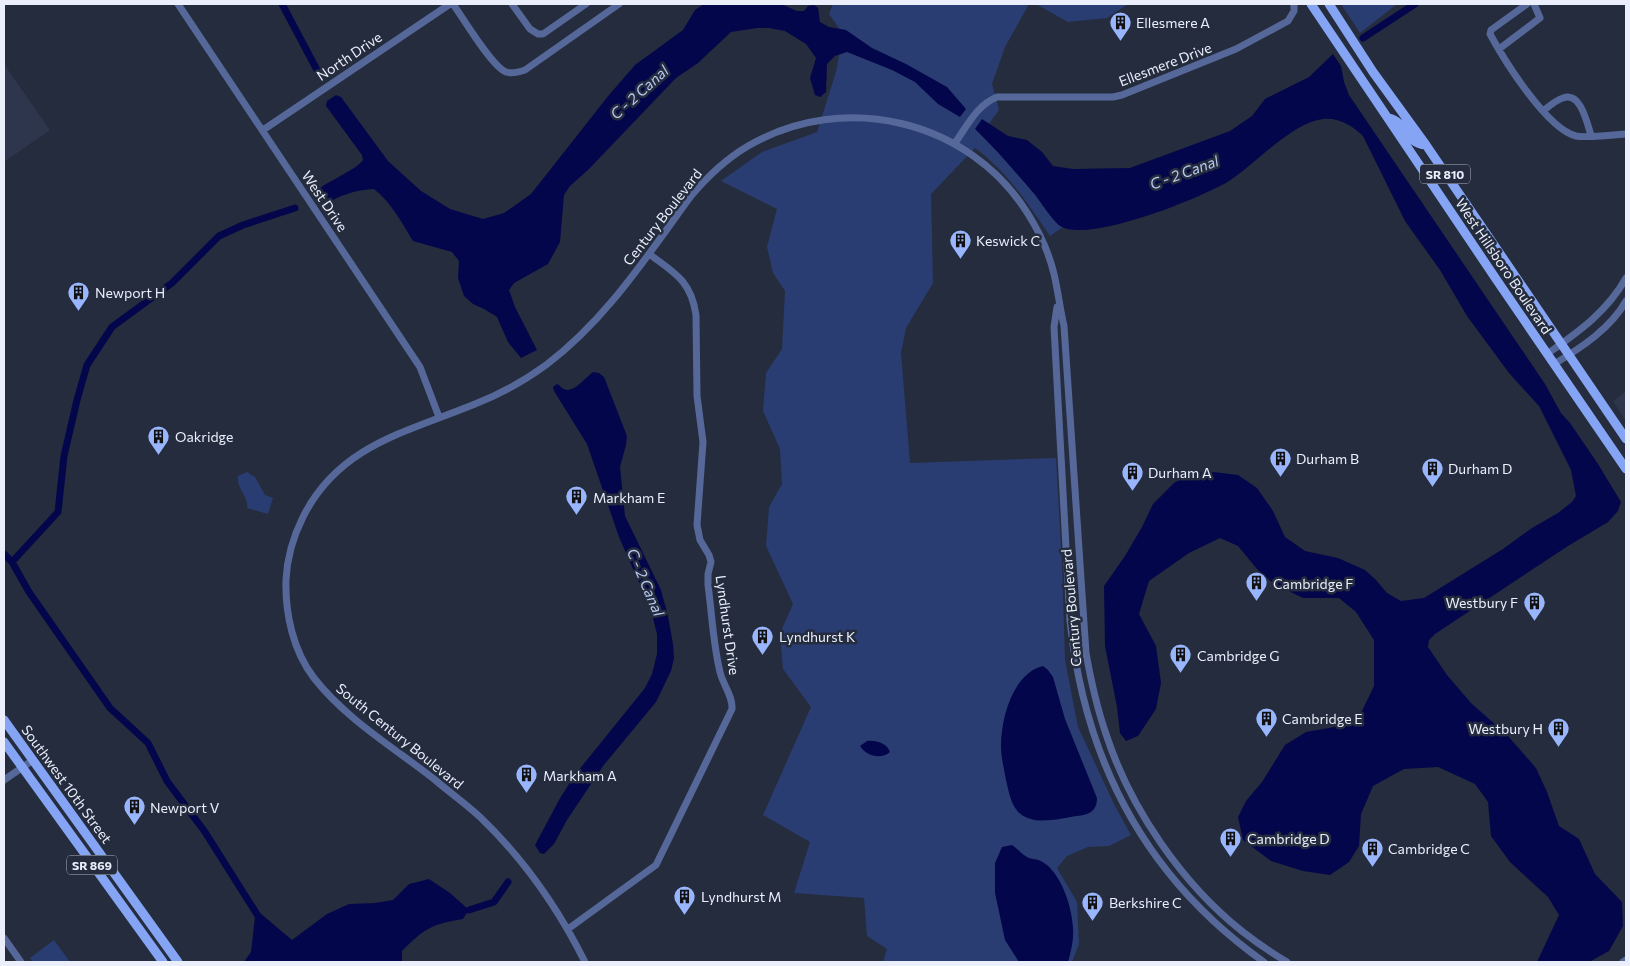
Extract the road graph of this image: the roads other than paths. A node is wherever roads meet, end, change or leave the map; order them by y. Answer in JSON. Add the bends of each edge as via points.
{"nodes":[{"id":1,"x":178,"y":4,"type":"edge"},
{"id":2,"x":451,"y":4,"type":"edge"},
{"id":3,"x":512,"y":4,"type":"edge"},
{"id":4,"x":586,"y":4,"type":"edge"},
{"id":5,"x":619,"y":4,"type":"edge"},
{"id":6,"x":1294,"y":4,"type":"edge"},
{"id":7,"x":1311,"y":4,"type":"edge"},
{"id":8,"x":1329,"y":4,"type":"edge"},
{"id":9,"x":1527,"y":4,"type":"edge"},
{"id":10,"x":1534,"y":4,"type":"edge"},
{"id":11,"x":1499,"y":49,"type":"junction"},
{"id":12,"x":1542,"y":111,"type":"junction"},
{"id":13,"x":1388,"y":118,"type":"junction"},
{"id":14,"x":263,"y":130,"type":"junction"},
{"id":15,"x":1626,"y":134,"type":"edge"},
{"id":16,"x":1591,"y":135,"type":"junction"},
{"id":17,"x":955,"y":143,"type":"junction"},
{"id":18,"x":1426,"y":145,"type":"junction"},
{"id":19,"x":649,"y":254,"type":"junction"},
{"id":20,"x":1626,"y":278,"type":"edge"},
{"id":21,"x":1626,"y":300,"type":"edge"},
{"id":22,"x":1058,"y":302,"type":"junction"},
{"id":23,"x":1561,"y":344,"type":"junction"},
{"id":24,"x":1547,"y":354,"type":"junction"},
{"id":25,"x":1568,"y":355,"type":"junction"},
{"id":26,"x":1554,"y":364,"type":"junction"},
{"id":27,"x":439,"y":417,"type":"junction"},
{"id":28,"x":1626,"y":439,"type":"edge"},
{"id":29,"x":354,"y":456,"type":"joint"},
{"id":30,"x":1626,"y":468,"type":"edge"},
{"id":31,"x":4,"y":720,"type":"edge"},
{"id":32,"x":4,"y":742,"type":"edge"},
{"id":33,"x":32,"y":760,"type":"junction"},
{"id":34,"x":22,"y":767,"type":"junction"},
{"id":35,"x":4,"y":780,"type":"edge"},
{"id":36,"x":568,"y":929,"type":"junction"},
{"id":37,"x":4,"y":938,"type":"edge"},
{"id":38,"x":1626,"y":960,"type":"edge"},
{"id":39,"x":21,"y":962,"type":"edge"},
{"id":40,"x":163,"y":962,"type":"edge"},
{"id":41,"x":178,"y":962,"type":"edge"},
{"id":42,"x":585,"y":962,"type":"edge"},
{"id":43,"x":1264,"y":962,"type":"edge"},
{"id":44,"x":1287,"y":962,"type":"edge"},
{"id":45,"x":1623,"y":962,"type":"edge"}],
"edges":[{"from":1,"to":14,"type":"street","name":"West Drive"},
{"from":2,"to":5,"type":"street","via":[[495,64],[515,73],[525,70]]},
{"from":2,"to":14,"type":"street","name":"North Drive"},
{"from":3,"to":4,"type":"street","via":[[530,29],[538,34],[546,32]]},
{"from":6,"to":17,"type":"street","name":"Ellesmere Drive","via":[[1288,21],[1236,49],[1122,95],[997,97],[979,109]]},
{"from":7,"to":13,"type":"main road","name":"West Hillsboro Boulevard","number":"SR 810"},
{"from":8,"to":18,"type":"main road","name":"West Hillsboro Boulevard","number":"SR 810"},
{"from":9,"to":11,"type":"street","via":[[1491,30]]},
{"from":10,"to":11,"type":"street","via":[[1540,18]]},
{"from":11,"to":12,"type":"street"},
{"from":12,"to":16,"type":"street","via":[[1559,127],[1576,136]]},
{"from":12,"to":16,"type":"street","via":[[1562,98],[1570,97],[1582,110]]},
{"from":13,"to":18,"type":"main road","via":[[1397,120],[1418,144]]},
{"from":13,"to":24,"type":"main road","name":"West Hillsboro Boulevard","number":"SR 810"},
{"from":14,"to":27,"type":"street","name":"West Drive","via":[[420,367]]},
{"from":15,"to":16,"type":"street"},
{"from":17,"to":19,"type":"street","name":"Century Boulevard","via":[[923,130],[862,118],[838,117],[776,133],[747,147],[704,180]]},
{"from":17,"to":22,"type":"street","name":"Century Boulevard","via":[[997,175],[1027,213],[1051,263]]},
{"from":18,"to":23,"type":"main road","name":"West Hillsboro Boulevard","number":"SR 810"},
{"from":19,"to":27,"type":"street","name":"Century Boulevard","via":[[607,308],[566,350],[501,393]]},
{"from":19,"to":36,"type":"street","name":"Lyndhurst Drive","via":[[684,282],[695,303],[697,396],[703,442],[697,525],[700,540],[711,562],[708,585],[718,665],[732,709],[656,865]]},
{"from":20,"to":23,"type":"street","via":[[1617,295],[1602,311]]},
{"from":21,"to":25,"type":"street","via":[[1604,327]]},
{"from":22,"to":43,"type":"street","name":"Century Boulevard","via":[[1054,327],[1070,620],[1074,655],[1095,740],[1126,810],[1158,860],[1219,928]]},
{"from":22,"to":44,"type":"street","name":"Century Boulevard","via":[[1064,326],[1086,653],[1106,736],[1135,800],[1170,856],[1228,920]]},
{"from":23,"to":24,"type":"street"},
{"from":23,"to":25,"type":"main road","name":"West Hillsboro Boulevard","number":"SR 810"},
{"from":24,"to":26,"type":"main road","name":"West Hillsboro Boulevard","number":"SR 810"},
{"from":25,"to":26,"type":"street"},
{"from":25,"to":28,"type":"main road","name":"West Hillsboro Boulevard","number":"SR 810"},
{"from":26,"to":30,"type":"main road","name":"West Hillsboro Boulevard","number":"SR 810"},
{"from":27,"to":29,"type":"street","name":"Century Boulevard"},
{"from":29,"to":36,"type":"street","name":"South Century Boulevard","via":[[320,490],[293,539],[286,590],[298,649],[311,675],[328,696],[480,816],[541,887]]},
{"from":31,"to":33,"type":"main road","name":"Southwest 10th Street","number":"SR 869"},
{"from":32,"to":34,"type":"main road","name":"Southwest 10th Street","number":"SR 869"},
{"from":33,"to":34,"type":"street"},
{"from":33,"to":41,"type":"main road","name":"Southwest 10th Street","number":"SR 869"},
{"from":34,"to":35,"type":"street"},
{"from":34,"to":40,"type":"main road","name":"Southwest 10th Street","number":"SR 869"},
{"from":36,"to":42,"type":"street","name":"South Century Boulevard"},
{"from":37,"to":39,"type":"street"},
{"from":38,"to":45,"type":"street"}]}
